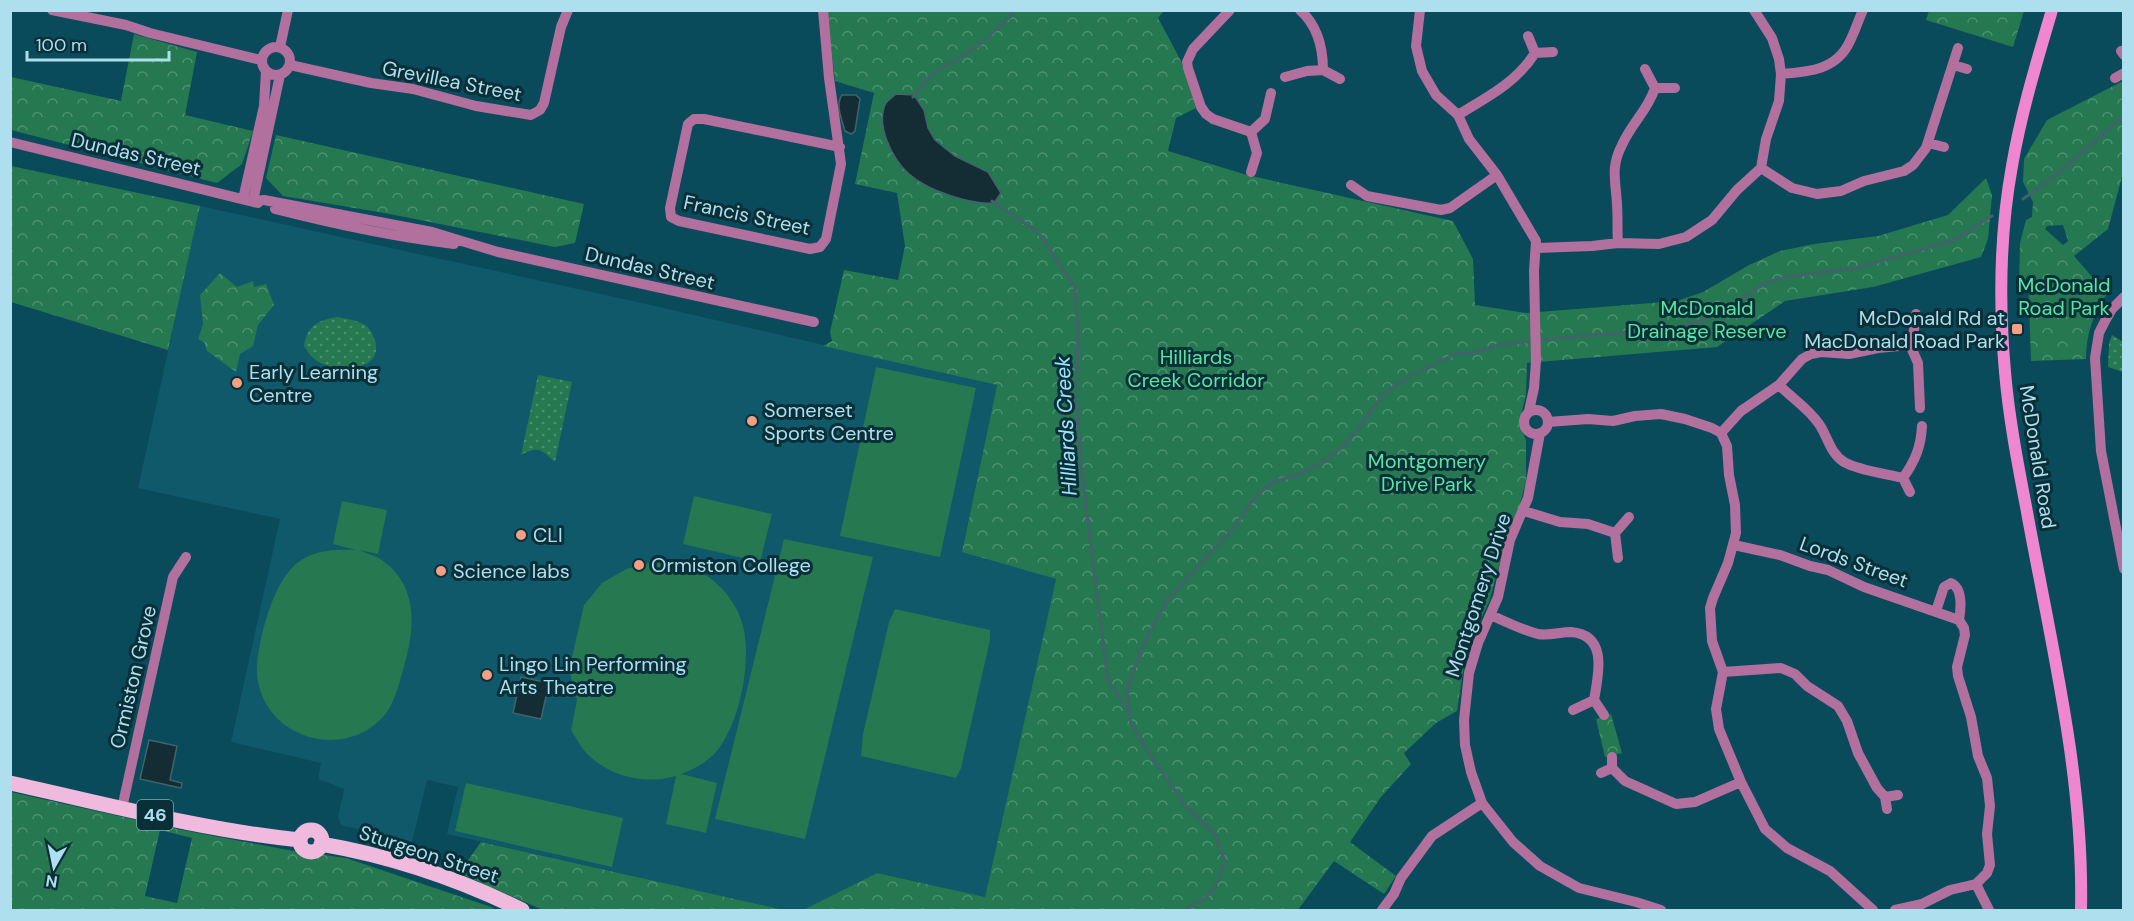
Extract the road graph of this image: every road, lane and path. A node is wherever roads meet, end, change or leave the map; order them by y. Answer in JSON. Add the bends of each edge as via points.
{"nodes":[{"id":1,"x":52,"y":10,"type":"edge"},
{"id":2,"x":288,"y":10,"type":"edge"},
{"id":3,"x":568,"y":10,"type":"edge"},
{"id":4,"x":823,"y":10,"type":"edge"},
{"id":5,"x":1230,"y":10,"type":"edge"},
{"id":6,"x":1300,"y":10,"type":"edge"},
{"id":7,"x":1420,"y":10,"type":"edge"},
{"id":8,"x":1754,"y":10,"type":"edge"},
{"id":9,"x":1863,"y":10,"type":"edge"},
{"id":10,"x":2052,"y":10,"type":"edge"},
{"id":11,"x":1528,"y":36,"type":"dead end"},
{"id":12,"x":280,"y":47,"type":"junction"},
{"id":13,"x":1958,"y":48,"type":"dead end"},
{"id":14,"x":1553,"y":52,"type":"dead end"},
{"id":15,"x":1534,"y":53,"type":"junction"},
{"id":16,"x":261,"y":60,"type":"junction"},
{"id":17,"x":1953,"y":64,"type":"junction"},
{"id":18,"x":290,"y":65,"type":"junction"},
{"id":19,"x":1645,"y":69,"type":"dead end"},
{"id":20,"x":1966,"y":69,"type":"dead end"},
{"id":21,"x":1323,"y":70,"type":"junction"},
{"id":22,"x":266,"y":71,"type":"junction"},
{"id":23,"x":1781,"y":74,"type":"junction"},
{"id":24,"x":280,"y":75,"type":"junction"},
{"id":25,"x":1285,"y":77,"type":"dead end"},
{"id":26,"x":1340,"y":80,"type":"dead end"},
{"id":27,"x":1655,"y":88,"type":"junction"},
{"id":28,"x":1675,"y":88,"type":"dead end"},
{"id":29,"x":1271,"y":93,"type":"dead end"},
{"id":30,"x":1458,"y":115,"type":"junction"},
{"id":31,"x":1251,"y":132,"type":"junction"},
{"id":32,"x":10,"y":142,"type":"edge"},
{"id":33,"x":1928,"y":143,"type":"junction"},
{"id":34,"x":840,"y":147,"type":"junction"},
{"id":35,"x":1944,"y":147,"type":"dead end"},
{"id":36,"x":1761,"y":168,"type":"junction"},
{"id":37,"x":1251,"y":172,"type":"dead end"},
{"id":38,"x":1497,"y":175,"type":"junction"},
{"id":39,"x":1351,"y":184,"type":"dead end"},
{"id":40,"x":248,"y":200,"type":"junction"},
{"id":41,"x":1618,"y":243,"type":"junction"},
{"id":42,"x":1537,"y":248,"type":"junction"},
{"id":43,"x":2124,"y":297,"type":"edge"},
{"id":44,"x":1916,"y":314,"type":"dead end"},
{"id":45,"x":814,"y":322,"type":"dead end"},
{"id":46,"x":1910,"y":345,"type":"junction"},
{"id":47,"x":1779,"y":385,"type":"junction"},
{"id":48,"x":1534,"y":388,"type":"junction"},
{"id":49,"x":1922,"y":400,"type":"dead end"},
{"id":50,"x":1529,"y":411,"type":"junction"},
{"id":51,"x":1542,"y":411,"type":"junction"},
{"id":52,"x":1548,"y":422,"type":"junction"},
{"id":53,"x":1922,"y":426,"type":"dead end"},
{"id":54,"x":1535,"y":433,"type":"junction"},
{"id":55,"x":1721,"y":433,"type":"junction"},
{"id":56,"x":1903,"y":478,"type":"junction"},
{"id":57,"x":1910,"y":492,"type":"dead end"},
{"id":58,"x":1524,"y":511,"type":"junction"},
{"id":59,"x":1629,"y":517,"type":"dead end"},
{"id":60,"x":1615,"y":533,"type":"junction"},
{"id":61,"x":1734,"y":545,"type":"junction"},
{"id":62,"x":2122,"y":551,"type":"edge"},
{"id":63,"x":186,"y":557,"type":"dead end"},
{"id":64,"x":1618,"y":558,"type":"dead end"},
{"id":65,"x":2124,"y":569,"type":"edge"},
{"id":66,"x":1936,"y":611,"type":"junction"},
{"id":67,"x":1491,"y":615,"type":"junction"},
{"id":68,"x":1959,"y":620,"type":"junction"},
{"id":69,"x":1723,"y":672,"type":"junction"},
{"id":70,"x":1594,"y":700,"type":"junction"},
{"id":71,"x":1573,"y":710,"type":"dead end"},
{"id":72,"x":1604,"y":715,"type":"dead end"},
{"id":73,"x":1608,"y":766,"type":"dead end"},
{"id":74,"x":1741,"y":782,"type":"junction"},
{"id":75,"x":10,"y":783,"type":"edge"},
{"id":76,"x":1898,"y":795,"type":"dead end"},
{"id":77,"x":1885,"y":797,"type":"junction"},
{"id":78,"x":1482,"y":803,"type":"junction"},
{"id":79,"x":123,"y":808,"type":"junction"},
{"id":80,"x":1887,"y":809,"type":"dead end"},
{"id":81,"x":1976,"y":884,"type":"junction"},
{"id":82,"x":522,"y":910,"type":"edge"},
{"id":83,"x":1382,"y":910,"type":"edge"},
{"id":84,"x":1656,"y":910,"type":"edge"},
{"id":85,"x":1873,"y":910,"type":"edge"},
{"id":86,"x":1895,"y":910,"type":"edge"},
{"id":87,"x":1989,"y":910,"type":"edge"},
{"id":88,"x":2081,"y":910,"type":"edge"}],
"edges":[{"from":1,"to":16,"type":"street"},
{"from":2,"to":12,"type":"street"},
{"from":3,"to":18,"type":"street","name":"Grevillea Street","via":[[544,103],[531,115]]},
{"from":4,"to":34,"type":"street","name":"Francis Street"},
{"from":5,"to":31,"type":"street","via":[[1193,49],[1188,68],[1206,114]]},
{"from":6,"to":21,"type":"street","via":[[1319,38]]},
{"from":7,"to":30,"type":"street","via":[[1416,46],[1422,71],[1436,95]]},
{"from":8,"to":23,"type":"street","via":[[1772,38]]},
{"from":9,"to":23,"type":"street","via":[[1850,42],[1831,63],[1813,71]]},
{"from":10,"to":88,"type":"main road","name":"McDonald Road","via":[[2009,186],[2002,294],[2012,430],[2074,769]]},
{"from":11,"to":15,"type":"street"},
{"from":12,"to":16,"type":"street","via":[[270,48]]},
{"from":12,"to":18,"type":"street","via":[[288,54]]},
{"from":13,"to":17,"type":"street"},
{"from":14,"to":15,"type":"street"},
{"from":15,"to":30,"type":"street","via":[[1521,73],[1503,88]]},
{"from":16,"to":22,"type":"street"},
{"from":17,"to":20,"type":"street"},
{"from":17,"to":33,"type":"street"},
{"from":18,"to":24,"type":"street"},
{"from":19,"to":27,"type":"street"},
{"from":21,"to":25,"type":"street"},
{"from":21,"to":26,"type":"street"},
{"from":22,"to":24,"type":"street"},
{"from":22,"to":40,"type":"street"},
{"from":23,"to":36,"type":"street","via":[[1779,102]]},
{"from":24,"to":40,"type":"street"},
{"from":27,"to":28,"type":"street"},
{"from":27,"to":41,"type":"street","via":[[1646,109],[1622,143],[1614,165]]},
{"from":29,"to":31,"type":"street","via":[[1265,119]]},
{"from":30,"to":38,"type":"street","via":[[1469,139]]},
{"from":31,"to":37,"type":"street","via":[[1257,153]]},
{"from":32,"to":40,"type":"street","name":"Dundas Street"},
{"from":33,"to":35,"type":"street"},
{"from":33,"to":36,"type":"street","via":[[1904,171],[1829,194],[1792,188]]},
{"from":34,"to":34,"type":"street","name":"Francis Street","via":[[694,119],[688,124],[671,217],[810,249],[820,247],[826,239],[841,164]]},
{"from":36,"to":41,"type":"street","via":[[1712,220],[1686,237],[1659,244]]},
{"from":38,"to":39,"type":"street","via":[[1450,208],[1441,210],[1367,196]]},
{"from":38,"to":42,"type":"street","via":[[1531,230]]},
{"from":40,"to":45,"type":"street","name":"Dundas Street","via":[[432,232],[478,247]]},
{"from":41,"to":42,"type":"street"},
{"from":42,"to":48,"type":"street"},
{"from":43,"to":62,"type":"street","via":[[2104,321],[2095,358],[2101,451]]},
{"from":44,"to":46,"type":"street"},
{"from":46,"to":47,"type":"street","via":[[1849,354],[1811,354]]},
{"from":46,"to":49,"type":"street","via":[[1918,363]]},
{"from":47,"to":55,"type":"street","via":[[1741,411]]},
{"from":47,"to":56,"type":"street","via":[[1810,413],[1830,447],[1845,462]]},
{"from":48,"to":50,"type":"street"},
{"from":48,"to":51,"type":"street"},
{"from":50,"to":51,"type":"street"},
{"from":50,"to":54,"type":"street","via":[[1524,420],[1527,429]]},
{"from":51,"to":52,"type":"street"},
{"from":52,"to":54,"type":"street","via":[[1547,427]]},
{"from":52,"to":55,"type":"street","via":[[1613,421],[1661,414],[1684,418]]},
{"from":53,"to":56,"type":"street","via":[[1925,440]]},
{"from":54,"to":58,"type":"street","name":"Montgomery Drive"},
{"from":55,"to":61,"type":"street","via":[[1727,446],[1735,505]]},
{"from":56,"to":57,"type":"street"},
{"from":58,"to":60,"type":"street"},
{"from":58,"to":67,"type":"street","name":"Montgomery Drive","via":[[1510,540]]},
{"from":59,"to":60,"type":"street"},
{"from":60,"to":64,"type":"street"},
{"from":61,"to":66,"type":"street","name":"Lords Street","via":[[1828,570]]},
{"from":61,"to":69,"type":"street","via":[[1710,608],[1712,641]]},
{"from":62,"to":65,"type":"street"},
{"from":63,"to":79,"type":"street","name":"Ormiston Grove","via":[[174,577]]},
{"from":66,"to":68,"type":"street","name":"Lords Street"},
{"from":66,"to":68,"type":"street","via":[[1944,587],[1951,583],[1959,590]]},
{"from":67,"to":70,"type":"street","via":[[1529,631],[1571,632],[1590,640],[1599,657]]},
{"from":67,"to":78,"type":"street","name":"Montgomery Drive","via":[[1469,673],[1464,720],[1467,758]]},
{"from":68,"to":81,"type":"street","via":[[1965,635],[1958,676],[1987,778],[1990,806],[1990,865]]},
{"from":69,"to":74,"type":"street","via":[[1716,709],[1719,729]]},
{"from":69,"to":77,"type":"street","via":[[1781,668],[1830,700],[1843,713],[1858,753]]},
{"from":70,"to":71,"type":"street"},
{"from":70,"to":72,"type":"street"},
{"from":73,"to":74,"type":"street","via":[[1625,781],[1676,804],[1695,802]]},
{"from":74,"to":85,"type":"street","via":[[1758,817],[1773,836],[1787,848],[1825,867]]},
{"from":75,"to":79,"type":"main road","number":"46"},
{"from":76,"to":77,"type":"street"},
{"from":77,"to":80,"type":"street"},
{"from":78,"to":83,"type":"street","via":[[1432,836]]},
{"from":78,"to":84,"type":"street","name":"Montgomery Drive","via":[[1513,842],[1552,874],[1580,888]]},
{"from":79,"to":82,"type":"main road","name":"Sturgeon Street","number":"46","via":[[300,840],[312,830],[321,837],[321,844],[400,863]]},
{"from":81,"to":86,"type":"street"},
{"from":81,"to":87,"type":"street"}]}
